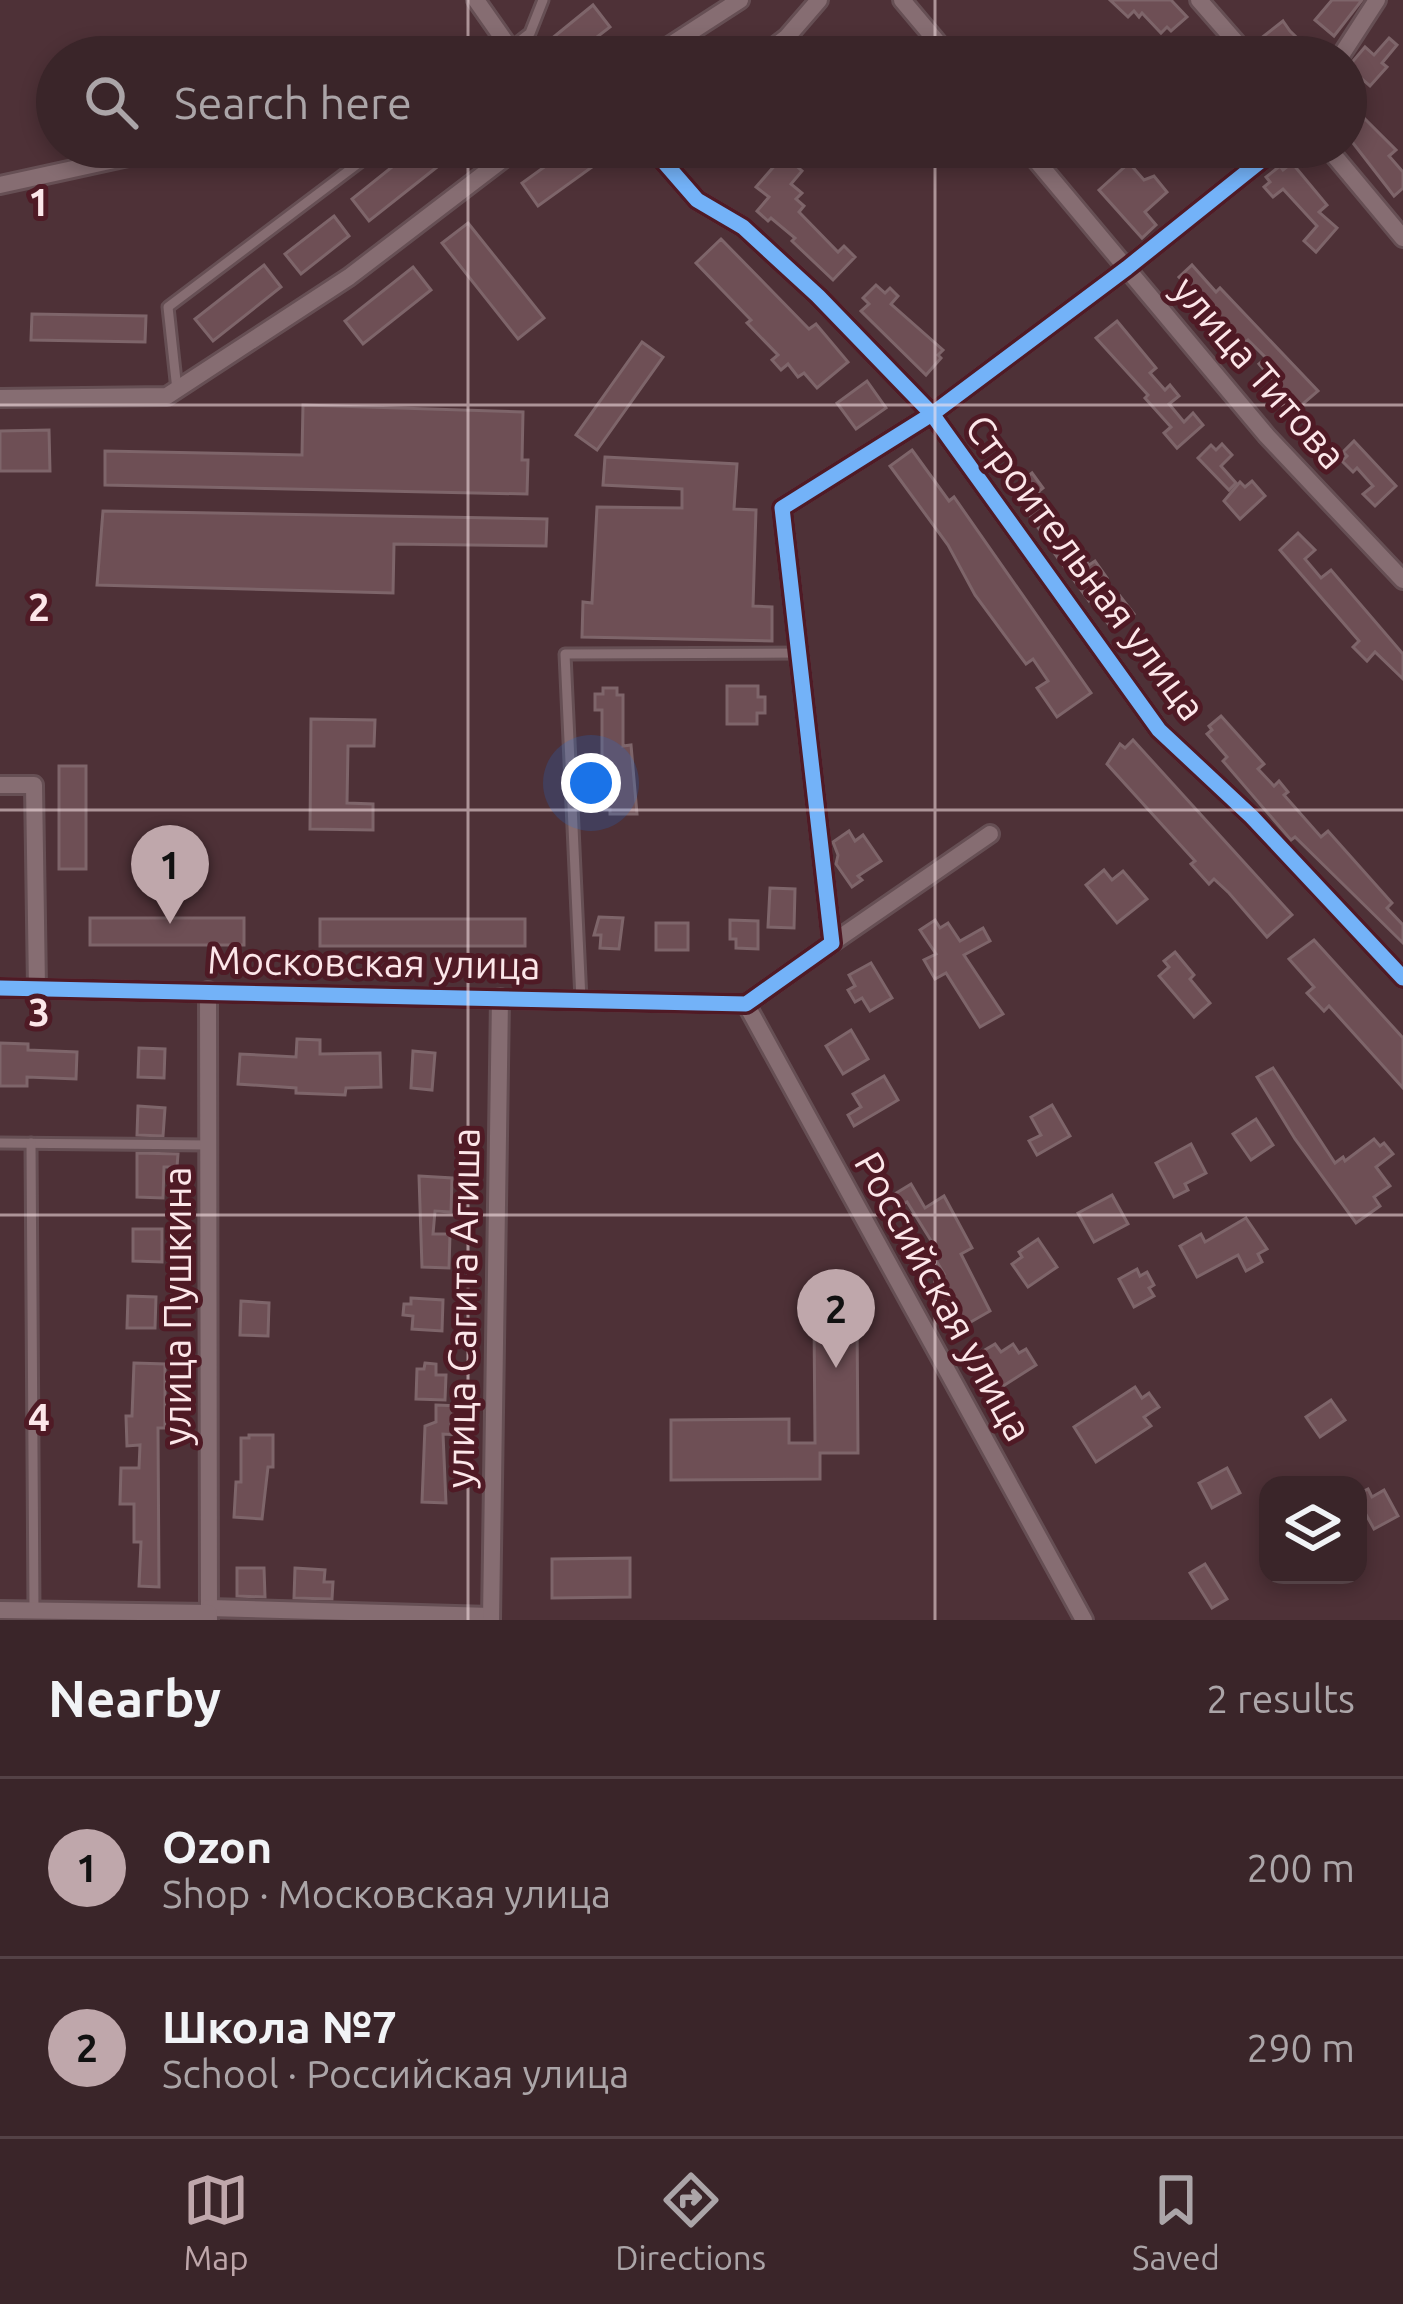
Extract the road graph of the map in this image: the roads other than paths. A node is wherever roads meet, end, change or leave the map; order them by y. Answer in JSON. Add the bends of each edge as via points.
{"nodes":[{"id":1,"x":476,"y":0,"type":"edge"},
{"id":2,"x":542,"y":0,"type":"edge"},
{"id":3,"x":740,"y":0,"type":"edge"},
{"id":4,"x":818,"y":0,"type":"edge"},
{"id":5,"x":902,"y":0,"type":"edge"},
{"id":6,"x":1198,"y":0,"type":"edge"},
{"id":7,"x":1377,"y":0,"type":"edge"},
{"id":8,"x":497,"y":36,"type":"edge"},
{"id":9,"x":527,"y":36,"type":"edge"},
{"id":10,"x":684,"y":36,"type":"edge"},
{"id":11,"x":789,"y":36,"type":"edge"},
{"id":12,"x":932,"y":36,"type":"edge"},
{"id":13,"x":1230,"y":36,"type":"edge"},
{"id":14,"x":1354,"y":36,"type":"edge"},
{"id":15,"x":78,"y":168,"type":"edge"},
{"id":16,"x":352,"y":168,"type":"edge"},
{"id":17,"x":492,"y":168,"type":"edge"},
{"id":18,"x":673,"y":168,"type":"edge"},
{"id":19,"x":1043,"y":168,"type":"edge"},
{"id":20,"x":1252,"y":168,"type":"edge"},
{"id":21,"x":1345,"y":168,"type":"edge"},
{"id":22,"x":0,"y":185,"type":"edge"},
{"id":23,"x":1403,"y":238,"type":"edge"},
{"id":24,"x":1127,"y":268,"type":"junction"},
{"id":25,"x":177,"y":390,"type":"junction"},
{"id":26,"x":0,"y":398,"type":"edge"},
{"id":27,"x":932,"y":414,"type":"junction"},
{"id":28,"x":1403,"y":580,"type":"edge"},
{"id":29,"x":799,"y":653,"type":"junction"},
{"id":30,"x":0,"y":785,"type":"edge"},
{"id":31,"x":990,"y":834,"type":"dead end"},
{"id":32,"x":832,"y":943,"type":"junction"},
{"id":33,"x":1403,"y":978,"type":"edge"},
{"id":34,"x":0,"y":988,"type":"edge"},
{"id":35,"x":38,"y":988,"type":"junction"},
{"id":36,"x":208,"y":991,"type":"junction"},
{"id":37,"x":500,"y":998,"type":"junction"},
{"id":38,"x":581,"y":1000,"type":"junction"},
{"id":39,"x":746,"y":1004,"type":"junction"},
{"id":40,"x":0,"y":1143,"type":"edge"},
{"id":41,"x":31,"y":1143,"type":"junction"},
{"id":42,"x":208,"y":1145,"type":"junction"},
{"id":43,"x":0,"y":1610,"type":"edge"},
{"id":44,"x":34,"y":1611,"type":"junction"},
{"id":45,"x":209,"y":1614,"type":"edge"},
{"id":46,"x":491,"y":1618,"type":"edge"},
{"id":47,"x":1084,"y":1620,"type":"edge"}],
"edges":[{"from":1,"to":8,"type":"street"},
{"from":2,"to":9,"type":"lane"},
{"from":3,"to":10,"type":"street"},
{"from":4,"to":11,"type":"street"},
{"from":5,"to":12,"type":"street"},
{"from":6,"to":13,"type":"street"},
{"from":7,"to":14,"type":"street"},
{"from":15,"to":22,"type":"street"},
{"from":16,"to":25,"type":"lane","via":[[168,308]]},
{"from":17,"to":25,"type":"street","via":[[350,277]]},
{"from":18,"to":27,"type":"street","name":"Строительная улица","via":[[697,200],[743,226],[818,296]]},
{"from":19,"to":24,"type":"street","name":"улица Титова"},
{"from":20,"to":24,"type":"street"},
{"from":21,"to":23,"type":"street"},
{"from":24,"to":27,"type":"street"},
{"from":24,"to":28,"type":"street","name":"улица Титова","via":[[1267,436]]},
{"from":25,"to":26,"type":"street"},
{"from":27,"to":29,"type":"street","via":[[782,508]]},
{"from":27,"to":33,"type":"street","name":"Строительная улица","via":[[1159,730]]},
{"from":29,"to":32,"type":"street"},
{"from":29,"to":38,"type":"lane","via":[[565,654]]},
{"from":30,"to":35,"type":"street","via":[[34,785]]},
{"from":31,"to":32,"type":"street"},
{"from":32,"to":39,"type":"street"},
{"from":34,"to":35,"type":"street","name":"Московская улица"},
{"from":35,"to":36,"type":"street","name":"Московская улица"},
{"from":36,"to":37,"type":"street","name":"Московская улица"},
{"from":36,"to":42,"type":"street","name":"улица Пушкина"},
{"from":37,"to":38,"type":"street","name":"Московская улица"},
{"from":37,"to":46,"type":"street","name":"улица Сагита Агиша"},
{"from":38,"to":39,"type":"street","name":"Московская улица"},
{"from":39,"to":47,"type":"street","name":"Российская улица"},
{"from":40,"to":41,"type":"lane"},
{"from":41,"to":42,"type":"lane"},
{"from":41,"to":44,"type":"lane"},
{"from":42,"to":45,"type":"street","name":"улица Пушкина"},
{"from":43,"to":44,"type":"street"},
{"from":44,"to":45,"type":"street"},
{"from":45,"to":46,"type":"street"}]}
